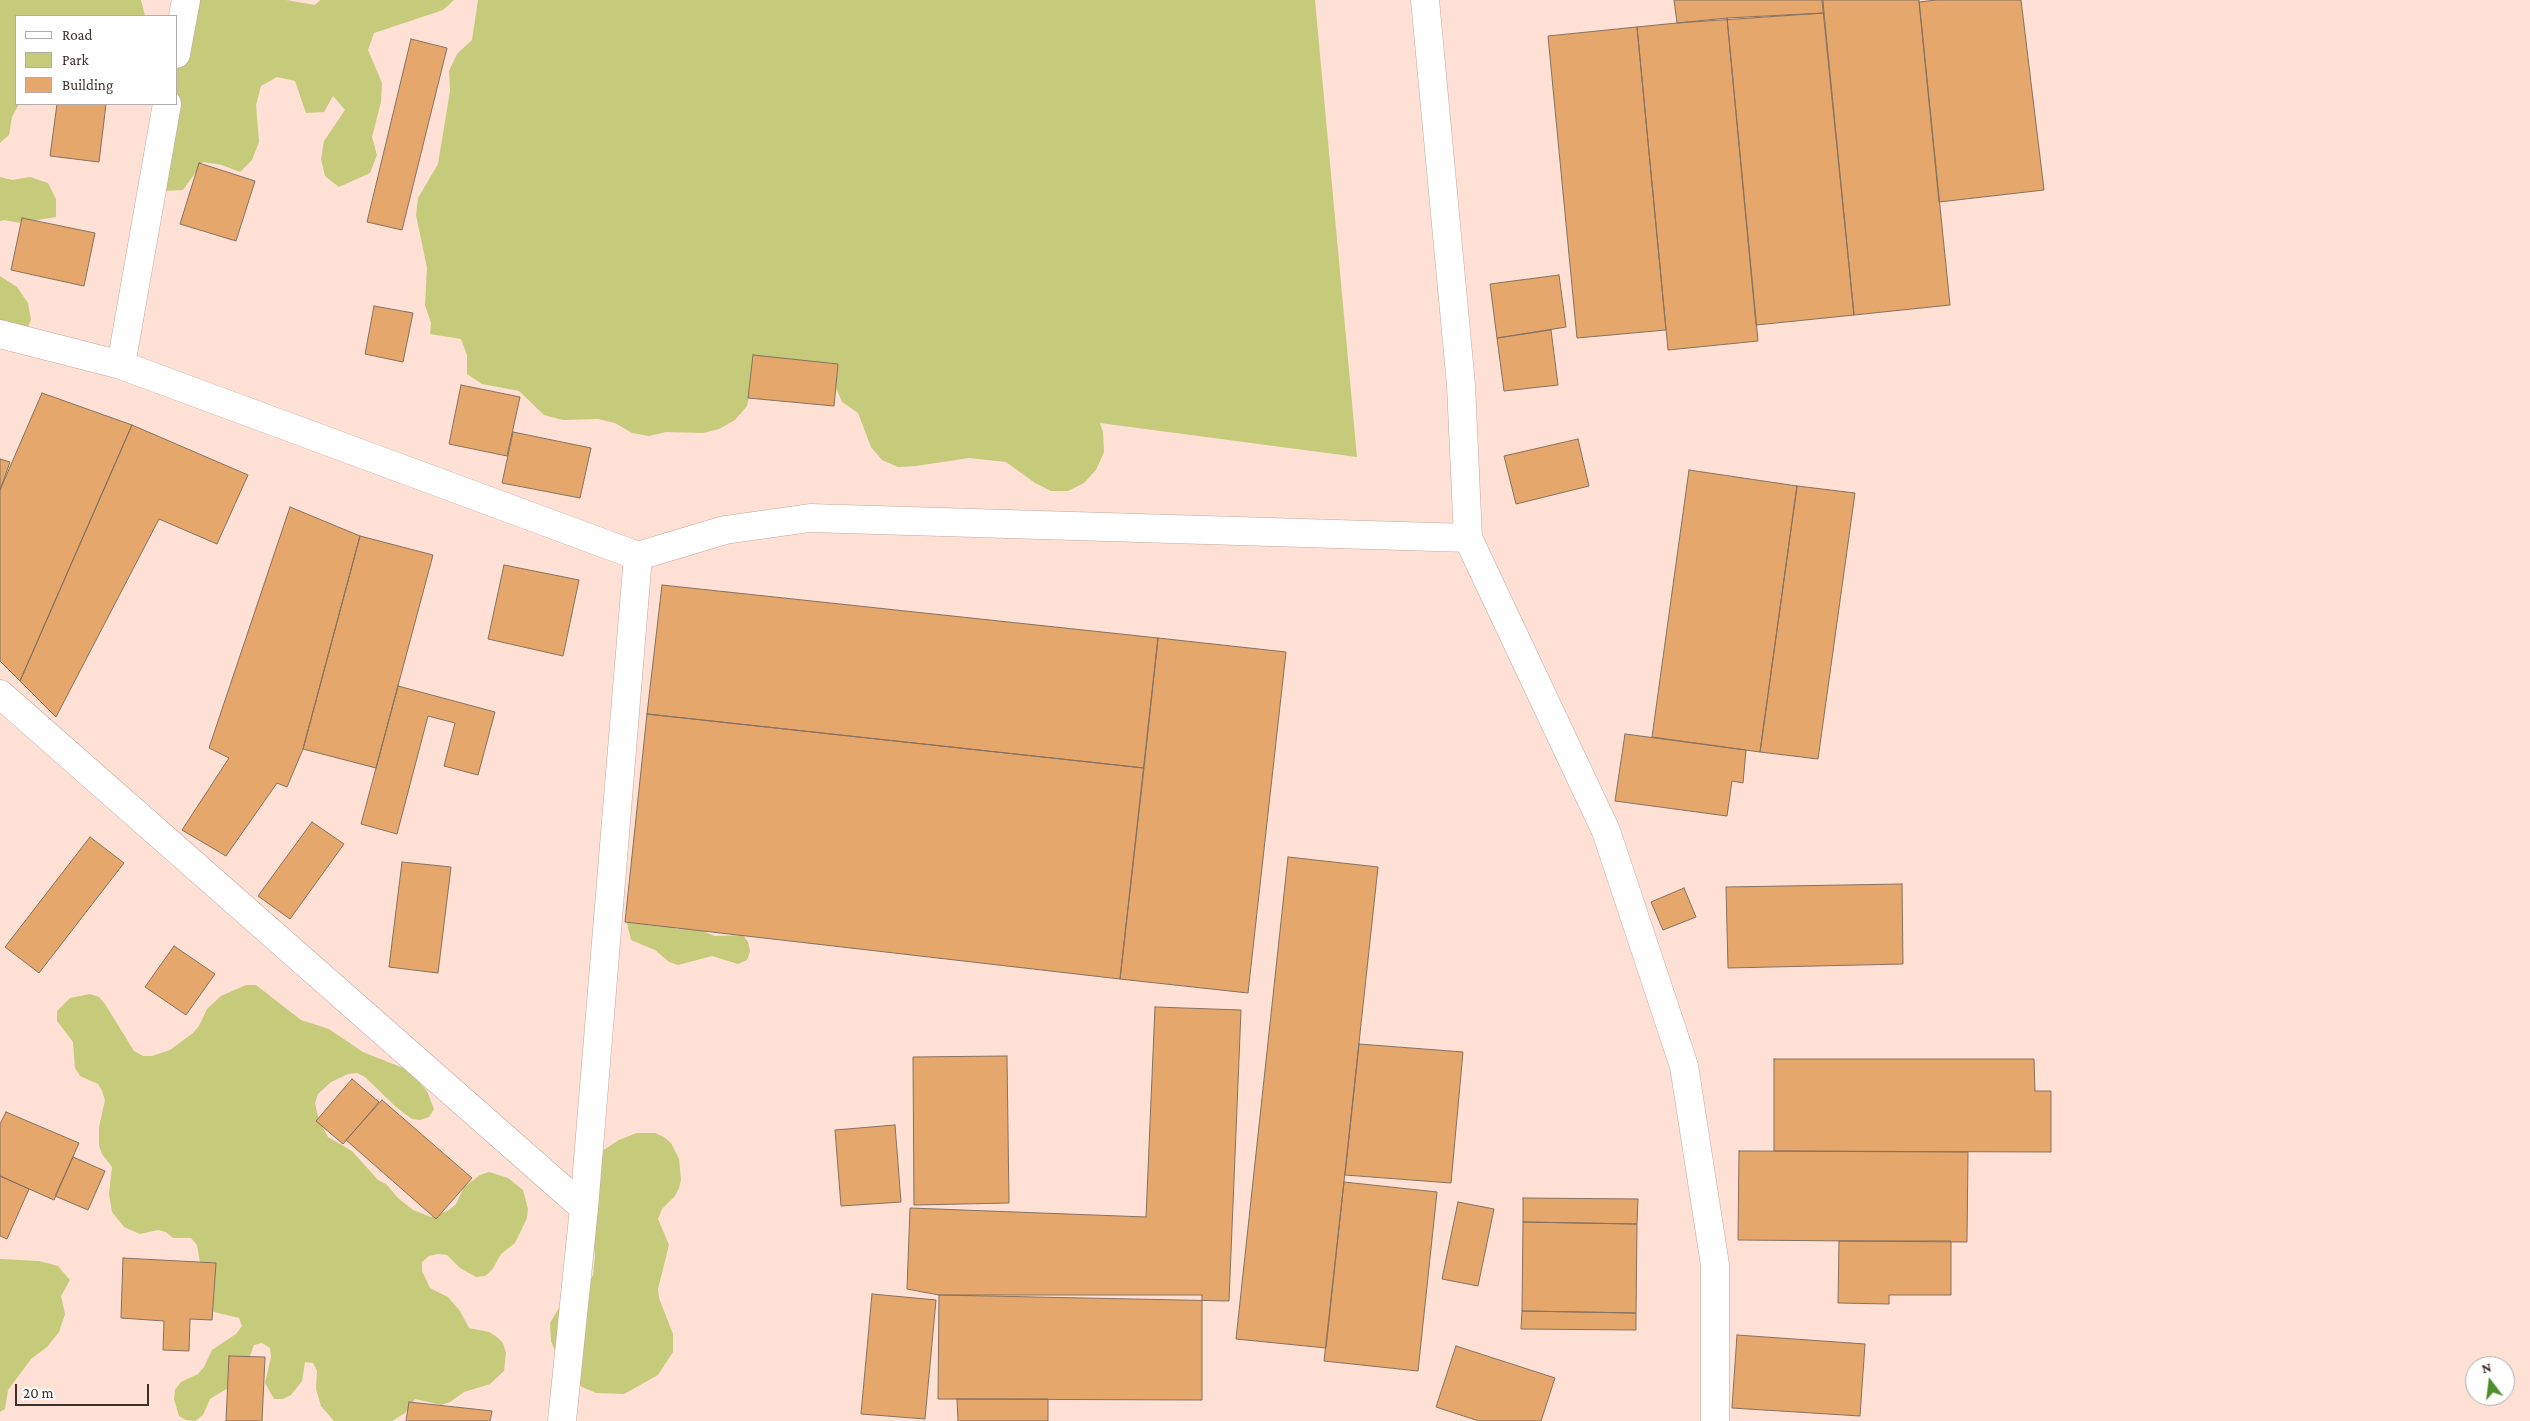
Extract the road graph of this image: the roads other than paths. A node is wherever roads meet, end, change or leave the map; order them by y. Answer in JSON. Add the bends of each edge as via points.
{"nodes":[{"id":1,"x":186,"y":0,"type":"edge"},
{"id":2,"x":1425,"y":0,"type":"edge"},
{"id":3,"x":178,"y":43,"type":"edge"},
{"id":4,"x":168,"y":105,"type":"edge"},
{"id":5,"x":0,"y":334,"type":"edge"},
{"id":6,"x":121,"y":365,"type":"junction"},
{"id":7,"x":1468,"y":538,"type":"junction"},
{"id":8,"x":638,"y":556,"type":"junction"},
{"id":9,"x":0,"y":694,"type":"edge"},
{"id":10,"x":584,"y":1208,"type":"junction"},
{"id":11,"x":562,"y":1421,"type":"edge"},
{"id":12,"x":1715,"y":1421,"type":"edge"}],
"edges":[{"from":1,"to":3,"type":"street"},
{"from":2,"to":7,"type":"street","via":[[1461,385]]},
{"from":4,"to":6,"type":"street"},
{"from":5,"to":6,"type":"street"},
{"from":6,"to":8,"type":"street"},
{"from":7,"to":8,"type":"street","via":[[810,518],[724,530]]},
{"from":7,"to":12,"type":"street","via":[[1606,831],[1684,1066],[1715,1265]]},
{"from":8,"to":10,"type":"street"},
{"from":9,"to":10,"type":"street"},
{"from":10,"to":11,"type":"street"}]}
